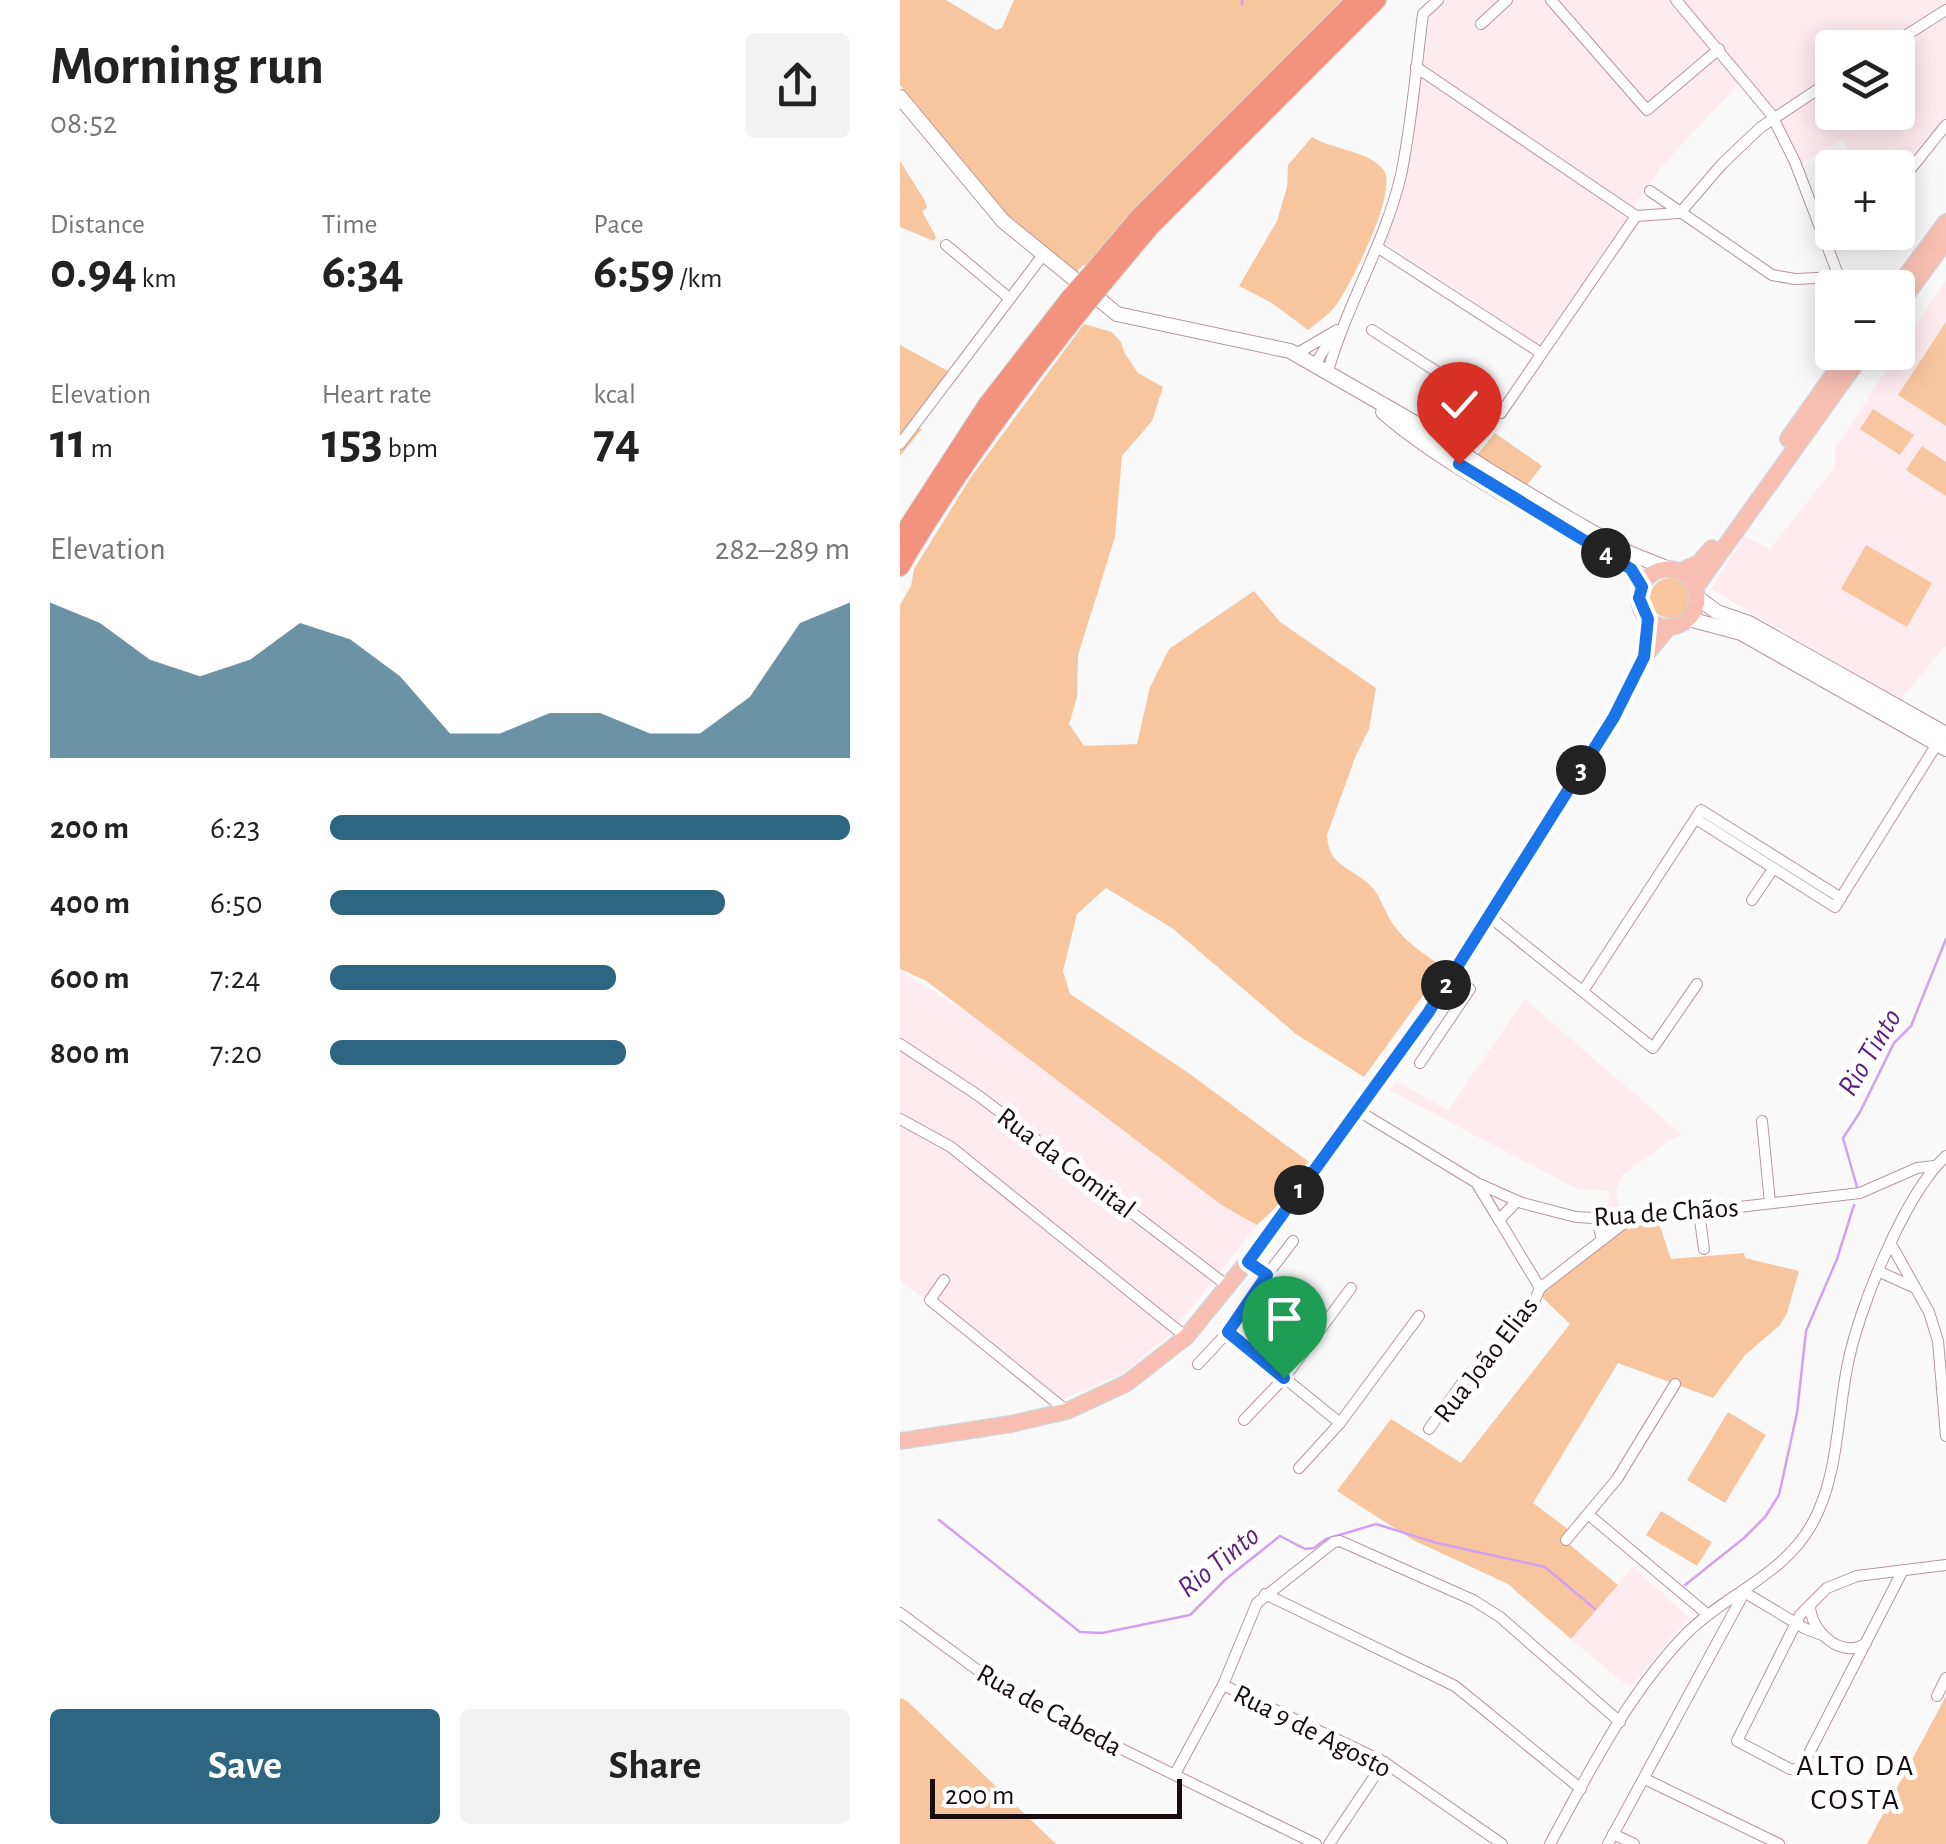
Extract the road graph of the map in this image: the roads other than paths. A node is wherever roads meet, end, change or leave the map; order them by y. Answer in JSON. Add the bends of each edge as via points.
{"nodes":[{"id":1,"x":1356,"y":0,"type":"edge"},
{"id":2,"x":1376,"y":0,"type":"edge"},
{"id":3,"x":1438,"y":0,"type":"edge"},
{"id":4,"x":1508,"y":0,"type":"edge"},
{"id":5,"x":1551,"y":0,"type":"edge"},
{"id":6,"x":1676,"y":0,"type":"edge"},
{"id":7,"x":1946,"y":10,"type":"edge"},
{"id":8,"x":1481,"y":24,"type":"dead end"},
{"id":9,"x":1914,"y":30,"type":"edge"},
{"id":10,"x":1718,"y":49,"type":"junction"},
{"id":11,"x":1416,"y":67,"type":"junction"},
{"id":12,"x":1815,"y":91,"type":"edge"},
{"id":13,"x":900,"y":97,"type":"edge"},
{"id":14,"x":1773,"y":117,"type":"junction"},
{"id":15,"x":1946,"y":126,"type":"edge"},
{"id":16,"x":1915,"y":164,"type":"edge"},
{"id":17,"x":1650,"y":192,"type":"dead end"},
{"id":18,"x":1680,"y":213,"type":"junction"},
{"id":19,"x":1636,"y":216,"type":"junction"},
{"id":20,"x":1946,"y":222,"type":"edge"},
{"id":21,"x":946,"y":245,"type":"dead end"},
{"id":22,"x":1378,"y":247,"type":"junction"},
{"id":23,"x":1943,"y":248,"type":"edge"},
{"id":24,"x":1043,"y":254,"type":"junction"},
{"id":25,"x":1838,"y":270,"type":"edge"},
{"id":26,"x":1910,"y":270,"type":"edge"},
{"id":27,"x":1098,"y":278,"type":"junction"},
{"id":28,"x":1815,"y":278,"type":"edge"},
{"id":29,"x":1915,"y":284,"type":"edge"},
{"id":30,"x":1009,"y":298,"type":"junction"},
{"id":31,"x":1076,"y":304,"type":"junction"},
{"id":32,"x":1339,"y":328,"type":"junction"},
{"id":33,"x":1372,"y":330,"type":"dead end"},
{"id":34,"x":1540,"y":353,"type":"junction"},
{"id":35,"x":1296,"y":354,"type":"junction"},
{"id":36,"x":1322,"y":367,"type":"junction"},
{"id":37,"x":1836,"y":370,"type":"edge"},
{"id":38,"x":1852,"y":370,"type":"edge"},
{"id":39,"x":1356,"y":388,"type":"junction"},
{"id":40,"x":900,"y":444,"type":"edge"},
{"id":41,"x":900,"y":538,"type":"edge"},
{"id":42,"x":900,"y":567,"type":"edge"},
{"id":43,"x":1674,"y":570,"type":"junction"},
{"id":44,"x":1642,"y":587,"type":"junction"},
{"id":45,"x":1697,"y":593,"type":"junction"},
{"id":46,"x":1648,"y":619,"type":"junction"},
{"id":47,"x":1689,"y":619,"type":"junction"},
{"id":48,"x":1668,"y":628,"type":"junction"},
{"id":49,"x":1644,"y":657,"type":"junction"},
{"id":50,"x":1944,"y":742,"type":"edge"},
{"id":51,"x":1696,"y":820,"type":"junction"},
{"id":52,"x":1773,"y":869,"type":"junction"},
{"id":53,"x":1752,"y":900,"type":"dead end"},
{"id":54,"x":1838,"y":903,"type":"junction"},
{"id":55,"x":1490,"y":917,"type":"junction"},
{"id":56,"x":1698,"y":984,"type":"dead end"},
{"id":57,"x":1470,"y":989,"type":"dead end"},
{"id":58,"x":1583,"y":991,"type":"junction"},
{"id":59,"x":1428,"y":1013,"type":"junction"},
{"id":60,"x":1446,"y":1025,"type":"junction"},
{"id":61,"x":900,"y":1044,"type":"edge"},
{"id":62,"x":1420,"y":1063,"type":"dead end"},
{"id":63,"x":1357,"y":1110,"type":"junction"},
{"id":64,"x":900,"y":1119,"type":"edge"},
{"id":65,"x":1762,"y":1121,"type":"dead end"},
{"id":66,"x":1946,"y":1156,"type":"edge"},
{"id":67,"x":1935,"y":1166,"type":"junction"},
{"id":68,"x":1477,"y":1183,"type":"junction"},
{"id":69,"x":1517,"y":1202,"type":"junction"},
{"id":70,"x":1770,"y":1203,"type":"junction"},
{"id":71,"x":1699,"y":1212,"type":"junction"},
{"id":72,"x":1500,"y":1220,"type":"junction"},
{"id":73,"x":1598,"y":1220,"type":"junction"},
{"id":74,"x":1628,"y":1220,"type":"junction"},
{"id":75,"x":1602,"y":1240,"type":"junction"},
{"id":76,"x":1293,"y":1241,"type":"dead end"},
{"id":77,"x":1892,"y":1246,"type":"junction"},
{"id":78,"x":1704,"y":1249,"type":"dead end"},
{"id":79,"x":1248,"y":1262,"type":"junction"},
{"id":80,"x":1880,"y":1272,"type":"junction"},
{"id":81,"x":1267,"y":1275,"type":"junction"},
{"id":82,"x":944,"y":1280,"type":"dead end"},
{"id":83,"x":1229,"y":1286,"type":"junction"},
{"id":84,"x":1351,"y":1288,"type":"dead end"},
{"id":85,"x":1540,"y":1288,"type":"junction"},
{"id":86,"x":1913,"y":1288,"type":"junction"},
{"id":87,"x":1419,"y":1316,"type":"dead end"},
{"id":88,"x":1228,"y":1332,"type":"junction"},
{"id":89,"x":1186,"y":1338,"type":"junction"},
{"id":90,"x":1942,"y":1340,"type":"edge"},
{"id":91,"x":1198,"y":1364,"type":"dead end"},
{"id":92,"x":1284,"y":1378,"type":"junction"},
{"id":93,"x":1675,"y":1384,"type":"dead end"},
{"id":94,"x":1068,"y":1411,"type":"junction"},
{"id":95,"x":1244,"y":1420,"type":"dead end"},
{"id":96,"x":1340,"y":1423,"type":"junction"},
{"id":97,"x":1429,"y":1429,"type":"dead end"},
{"id":98,"x":1946,"y":1434,"type":"edge"},
{"id":99,"x":900,"y":1441,"type":"edge"},
{"id":100,"x":1299,"y":1468,"type":"dead end"},
{"id":101,"x":1589,"y":1515,"type":"junction"},
{"id":102,"x":1566,"y":1540,"type":"dead end"},
{"id":103,"x":1946,"y":1565,"type":"edge"},
{"id":104,"x":1903,"y":1570,"type":"junction"},
{"id":105,"x":1744,"y":1592,"type":"junction"},
{"id":106,"x":1265,"y":1594,"type":"junction"},
{"id":107,"x":1810,"y":1604,"type":"junction"},
{"id":108,"x":900,"y":1613,"type":"edge"},
{"id":109,"x":1706,"y":1614,"type":"junction"},
{"id":110,"x":1796,"y":1622,"type":"junction"},
{"id":111,"x":1822,"y":1635,"type":"junction"},
{"id":112,"x":1869,"y":1639,"type":"junction"},
{"id":113,"x":1847,"y":1648,"type":"junction"},
{"id":114,"x":1856,"y":1665,"type":"junction"},
{"id":115,"x":1946,"y":1678,"type":"edge"},
{"id":116,"x":1223,"y":1685,"type":"junction"},
{"id":117,"x":1937,"y":1696,"type":"dead end"},
{"id":118,"x":1620,"y":1722,"type":"junction"},
{"id":119,"x":1384,"y":1762,"type":"junction"},
{"id":120,"x":1175,"y":1774,"type":"junction"},
{"id":121,"x":1645,"y":1778,"type":"junction"},
{"id":122,"x":1581,"y":1789,"type":"junction"},
{"id":123,"x":1611,"y":1839,"type":"edge"},
{"id":124,"x":1316,"y":1844,"type":"edge"},
{"id":125,"x":1329,"y":1844,"type":"edge"},
{"id":126,"x":1502,"y":1844,"type":"edge"},
{"id":127,"x":1550,"y":1844,"type":"edge"},
{"id":128,"x":1634,"y":1844,"type":"edge"},
{"id":129,"x":1779,"y":1844,"type":"edge"}],
"edges":[{"from":1,"to":27,"type":"highway","via":[[1139,217]]},
{"from":2,"to":27,"type":"highway"},
{"from":3,"to":11,"type":"street","via":[[1423,14]]},
{"from":4,"to":8,"type":"street"},
{"from":5,"to":10,"type":"street","via":[[1647,110]]},
{"from":6,"to":10,"type":"street"},
{"from":7,"to":9,"type":"street"},
{"from":10,"to":14,"type":"street"},
{"from":11,"to":19,"type":"street"},
{"from":11,"to":22,"type":"street","via":[[1400,176]]},
{"from":12,"to":14,"type":"street"},
{"from":13,"to":24,"type":"main road","via":[[1002,221]]},
{"from":14,"to":18,"type":"street"},
{"from":14,"to":25,"type":"street"},
{"from":15,"to":16,"type":"street"},
{"from":17,"to":18,"type":"street"},
{"from":18,"to":19,"type":"street"},
{"from":18,"to":28,"type":"street","via":[[1772,275]]},
{"from":19,"to":34,"type":"street"},
{"from":20,"to":26,"type":"main road"},
{"from":21,"to":30,"type":"street"},
{"from":22,"to":32,"type":"street"},
{"from":22,"to":34,"type":"street"},
{"from":23,"to":29,"type":"main road"},
{"from":24,"to":30,"type":"street"},
{"from":24,"to":35,"type":"main road","via":[[1126,319]]},
{"from":27,"to":31,"type":"highway","bridge":true},
{"from":30,"to":40,"type":"street"},
{"from":31,"to":41,"type":"highway","via":[[987,406]]},
{"from":31,"to":42,"type":"highway"},
{"from":32,"to":35,"type":"street"},
{"from":32,"to":36,"type":"street"},
{"from":33,"to":34,"type":"street","via":[[1501,413]]},
{"from":35,"to":36,"type":"main road"},
{"from":36,"to":39,"type":"main road"},
{"from":37,"to":43,"type":"main road","via":[[1706,555]]},
{"from":38,"to":45,"type":"main road"},
{"from":39,"to":43,"type":"main road","via":[[1568,518]]},
{"from":39,"to":44,"type":"main road","via":[[1459,464],[1621,560]]},
{"from":43,"to":44,"type":"main road","via":[[1648,578]]},
{"from":43,"to":45,"type":"main road"},
{"from":44,"to":46,"type":"main road"},
{"from":45,"to":47,"type":"main road"},
{"from":45,"to":50,"type":"main road","via":[[1718,612],[1918,719]]},
{"from":46,"to":48,"type":"main road"},
{"from":46,"to":49,"type":"main road"},
{"from":47,"to":48,"type":"main road"},
{"from":47,"to":50,"type":"main road","via":[[1741,634]]},
{"from":48,"to":49,"type":"main road"},
{"from":49,"to":55,"type":"main road"},
{"from":50,"to":54,"type":"street"},
{"from":51,"to":52,"type":"street"},
{"from":51,"to":54,"type":"street","via":[[1701,810]]},
{"from":51,"to":58,"type":"street"},
{"from":52,"to":53,"type":"street"},
{"from":52,"to":54,"type":"street"},
{"from":55,"to":58,"type":"street"},
{"from":55,"to":59,"type":"main road"},
{"from":56,"to":58,"type":"street","via":[[1653,1048]]},
{"from":57,"to":60,"type":"street"},
{"from":59,"to":60,"type":"street"},
{"from":59,"to":63,"type":"main road"},
{"from":60,"to":62,"type":"street"},
{"from":61,"to":83,"type":"street","name":"Rua da Comital"},
{"from":63,"to":68,"type":"street","name":"Rua de Chãos"},
{"from":63,"to":79,"type":"main road"},
{"from":64,"to":89,"type":"street","via":[[951,1148]]},
{"from":65,"to":70,"type":"street"},
{"from":66,"to":67,"type":"street"},
{"from":67,"to":70,"type":"street","name":"Rua de Chãos","via":[[1860,1193]]},
{"from":67,"to":77,"type":"street"},
{"from":68,"to":69,"type":"street","name":"Rua de Chãos"},
{"from":68,"to":72,"type":"street"},
{"from":69,"to":72,"type":"street"},
{"from":69,"to":73,"type":"street","name":"Rua de Chãos"},
{"from":70,"to":71,"type":"street","name":"Rua de Chãos"},
{"from":71,"to":74,"type":"street","name":"Rua de Chãos"},
{"from":71,"to":78,"type":"street"},
{"from":72,"to":85,"type":"street"},
{"from":73,"to":74,"type":"street","name":"Rua de Chãos"},
{"from":73,"to":75,"type":"street"},
{"from":74,"to":75,"type":"street","name":"Rua João Elias"},
{"from":75,"to":85,"type":"street","name":"Rua João Elias"},
{"from":76,"to":81,"type":"street"},
{"from":77,"to":80,"type":"street"},
{"from":77,"to":86,"type":"street"},
{"from":79,"to":81,"type":"street"},
{"from":79,"to":83,"type":"main road"},
{"from":80,"to":86,"type":"street"},
{"from":80,"to":105,"type":"street","via":[[1858,1321],[1820,1508],[1794,1549]]},
{"from":81,"to":88,"type":"street"},
{"from":82,"to":94,"type":"street","via":[[930,1300]]},
{"from":83,"to":89,"type":"main road"},
{"from":84,"to":92,"type":"street"},
{"from":85,"to":97,"type":"street","name":"Rua João Elias","via":[[1531,1309]]},
{"from":86,"to":90,"type":"street"},
{"from":87,"to":96,"type":"street"},
{"from":88,"to":91,"type":"street"},
{"from":88,"to":92,"type":"street"},
{"from":89,"to":94,"type":"main road","via":[[1126,1383]]},
{"from":90,"to":98,"type":"street"},
{"from":92,"to":95,"type":"street"},
{"from":92,"to":96,"type":"street"},
{"from":93,"to":101,"type":"street"},
{"from":94,"to":99,"type":"main road"},
{"from":96,"to":100,"type":"street"},
{"from":101,"to":102,"type":"street"},
{"from":101,"to":109,"type":"street"},
{"from":103,"to":104,"type":"street"},
{"from":104,"to":107,"type":"street","via":[[1841,1581]]},
{"from":104,"to":112,"type":"street"},
{"from":105,"to":109,"type":"street"},
{"from":105,"to":110,"type":"street"},
{"from":105,"to":121,"type":"street"},
{"from":106,"to":116,"type":"street"},
{"from":106,"to":118,"type":"street","via":[[1334,1542],[1347,1542],[1500,1617]]},
{"from":106,"to":122,"type":"street","via":[[1455,1686]]},
{"from":107,"to":110,"type":"street"},
{"from":107,"to":111,"type":"street","via":[[1812,1624]]},
{"from":108,"to":120,"type":"street","name":"Rua de Cabeda","via":[[1006,1690]]},
{"from":109,"to":118,"type":"street"},
{"from":110,"to":111,"type":"street"},
{"from":110,"to":114,"type":"street","via":[[1737,1740],[1799,1770]]},
{"from":111,"to":113,"type":"street"},
{"from":112,"to":113,"type":"street"},
{"from":112,"to":114,"type":"street"},
{"from":113,"to":114,"type":"street"},
{"from":115,"to":117,"type":"street"},
{"from":116,"to":119,"type":"street","name":"Rua 9 de Agosto"},
{"from":116,"to":120,"type":"street"},
{"from":118,"to":122,"type":"street"},
{"from":119,"to":125,"type":"street"},
{"from":119,"to":126,"type":"street","name":"Rua 9 de Agosto"},
{"from":120,"to":124,"type":"street","name":"Rua de Cabeda"},
{"from":121,"to":123,"type":"street"},
{"from":121,"to":129,"type":"street"},
{"from":122,"to":127,"type":"street"},
{"from":123,"to":128,"type":"street"}]}
